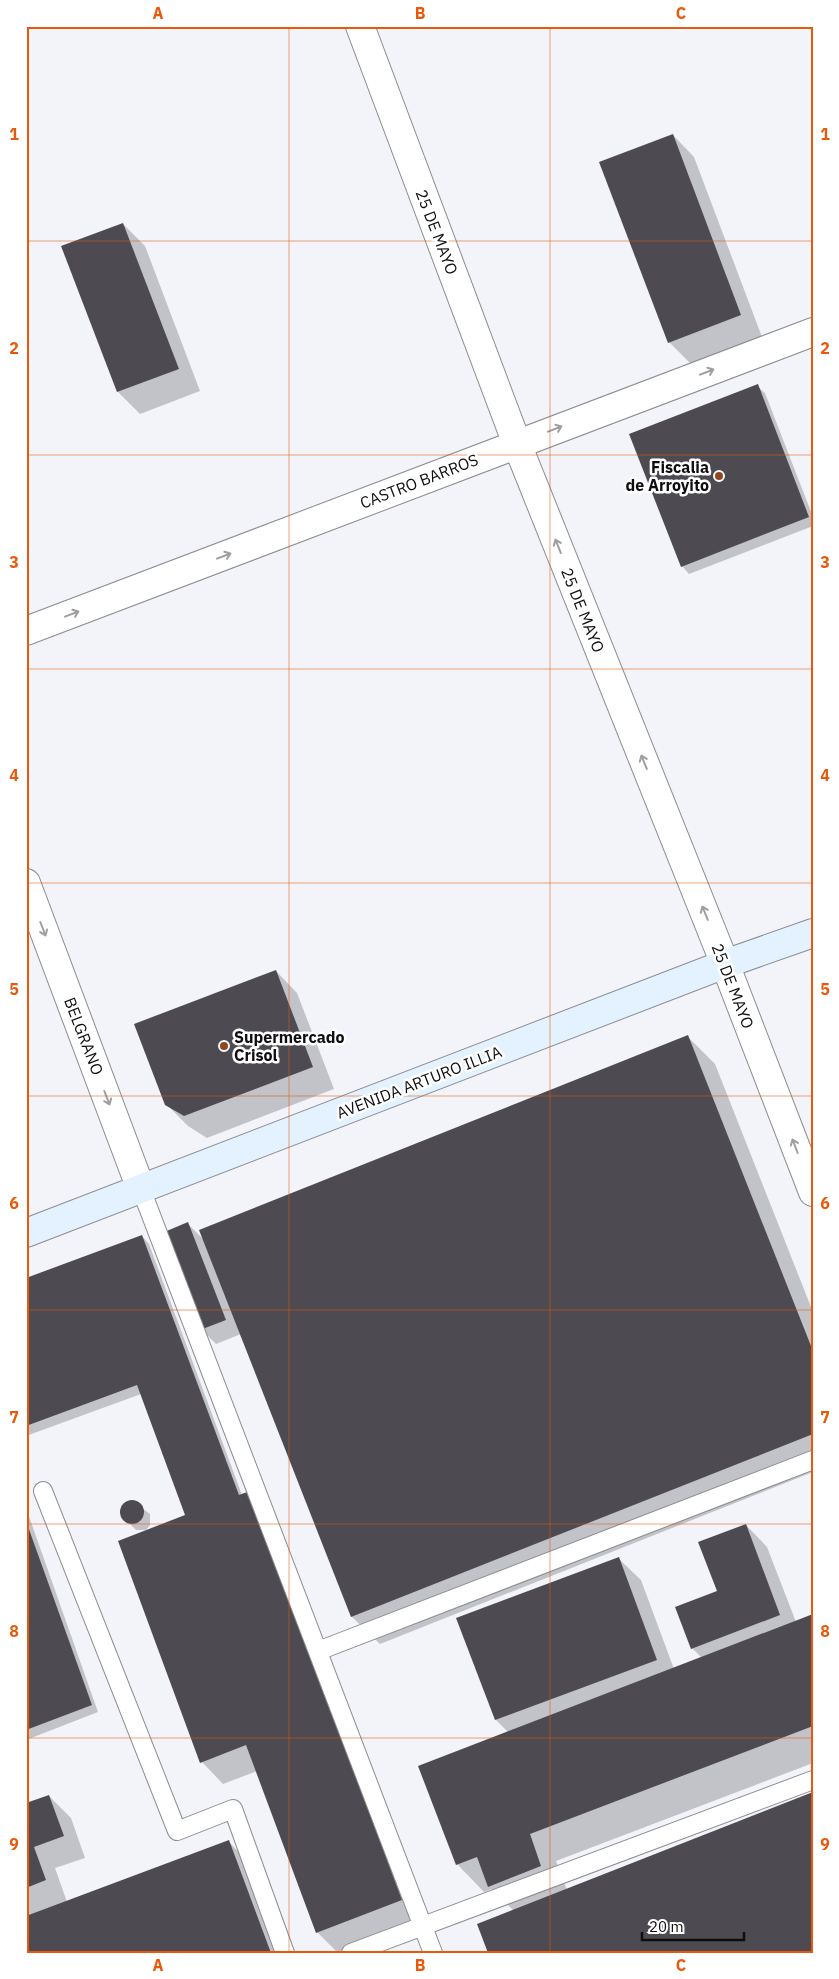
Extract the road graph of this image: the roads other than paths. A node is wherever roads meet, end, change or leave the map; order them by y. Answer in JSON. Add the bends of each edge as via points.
{"nodes":[{"id":1,"x":360,"y":26,"type":"edge"},
{"id":2,"x":813,"y":332,"type":"edge"},
{"id":3,"x":517,"y":444,"type":"junction"},
{"id":4,"x":26,"y":631,"type":"edge"},
{"id":5,"x":26,"y":883,"type":"edge"},
{"id":6,"x":813,"y":933,"type":"edge"},
{"id":7,"x":725,"y":964,"type":"junction"},
{"id":8,"x":141,"y":1189,"type":"junction"},
{"id":9,"x":813,"y":1192,"type":"edge"},
{"id":10,"x":26,"y":1233,"type":"edge"},
{"id":11,"x":813,"y":1460,"type":"edge"},
{"id":12,"x":43,"y":1491,"type":"dead end"},
{"id":13,"x":318,"y":1651,"type":"junction"},
{"id":14,"x":813,"y":1780,"type":"edge"},
{"id":15,"x":422,"y":1926,"type":"junction"},
{"id":16,"x":285,"y":1953,"type":"edge"},
{"id":17,"x":352,"y":1953,"type":"edge"},
{"id":18,"x":433,"y":1953,"type":"edge"}],
"edges":[{"from":1,"to":3,"type":"street","name":"25 DE MAYO"},
{"from":3,"to":2,"type":"street","name":"CASTRO BARROS","one_way":true},
{"from":4,"to":3,"type":"street","name":"CASTRO BARROS","one_way":true},
{"from":7,"to":3,"type":"street","name":"25 DE MAYO","one_way":true},
{"from":5,"to":8,"type":"street","name":"BELGRANO","one_way":true},
{"from":6,"to":7,"type":"main road","name":"AVENIDA ARTURO ILLIA"},
{"from":7,"to":8,"type":"main road","name":"AVENIDA ARTURO ILLIA"},
{"from":9,"to":7,"type":"street","name":"25 DE MAYO","one_way":true},
{"from":8,"to":10,"type":"main road","name":"AVENIDA ARTURO ILLIA"},
{"from":8,"to":13,"type":"lane"},
{"from":11,"to":13,"type":"lane"},
{"from":12,"to":16,"type":"lane","via":[[177,1831],[233,1809]]},
{"from":13,"to":15,"type":"lane"},
{"from":14,"to":15,"type":"lane"},
{"from":15,"to":17,"type":"lane"},
{"from":15,"to":18,"type":"lane"}]}
